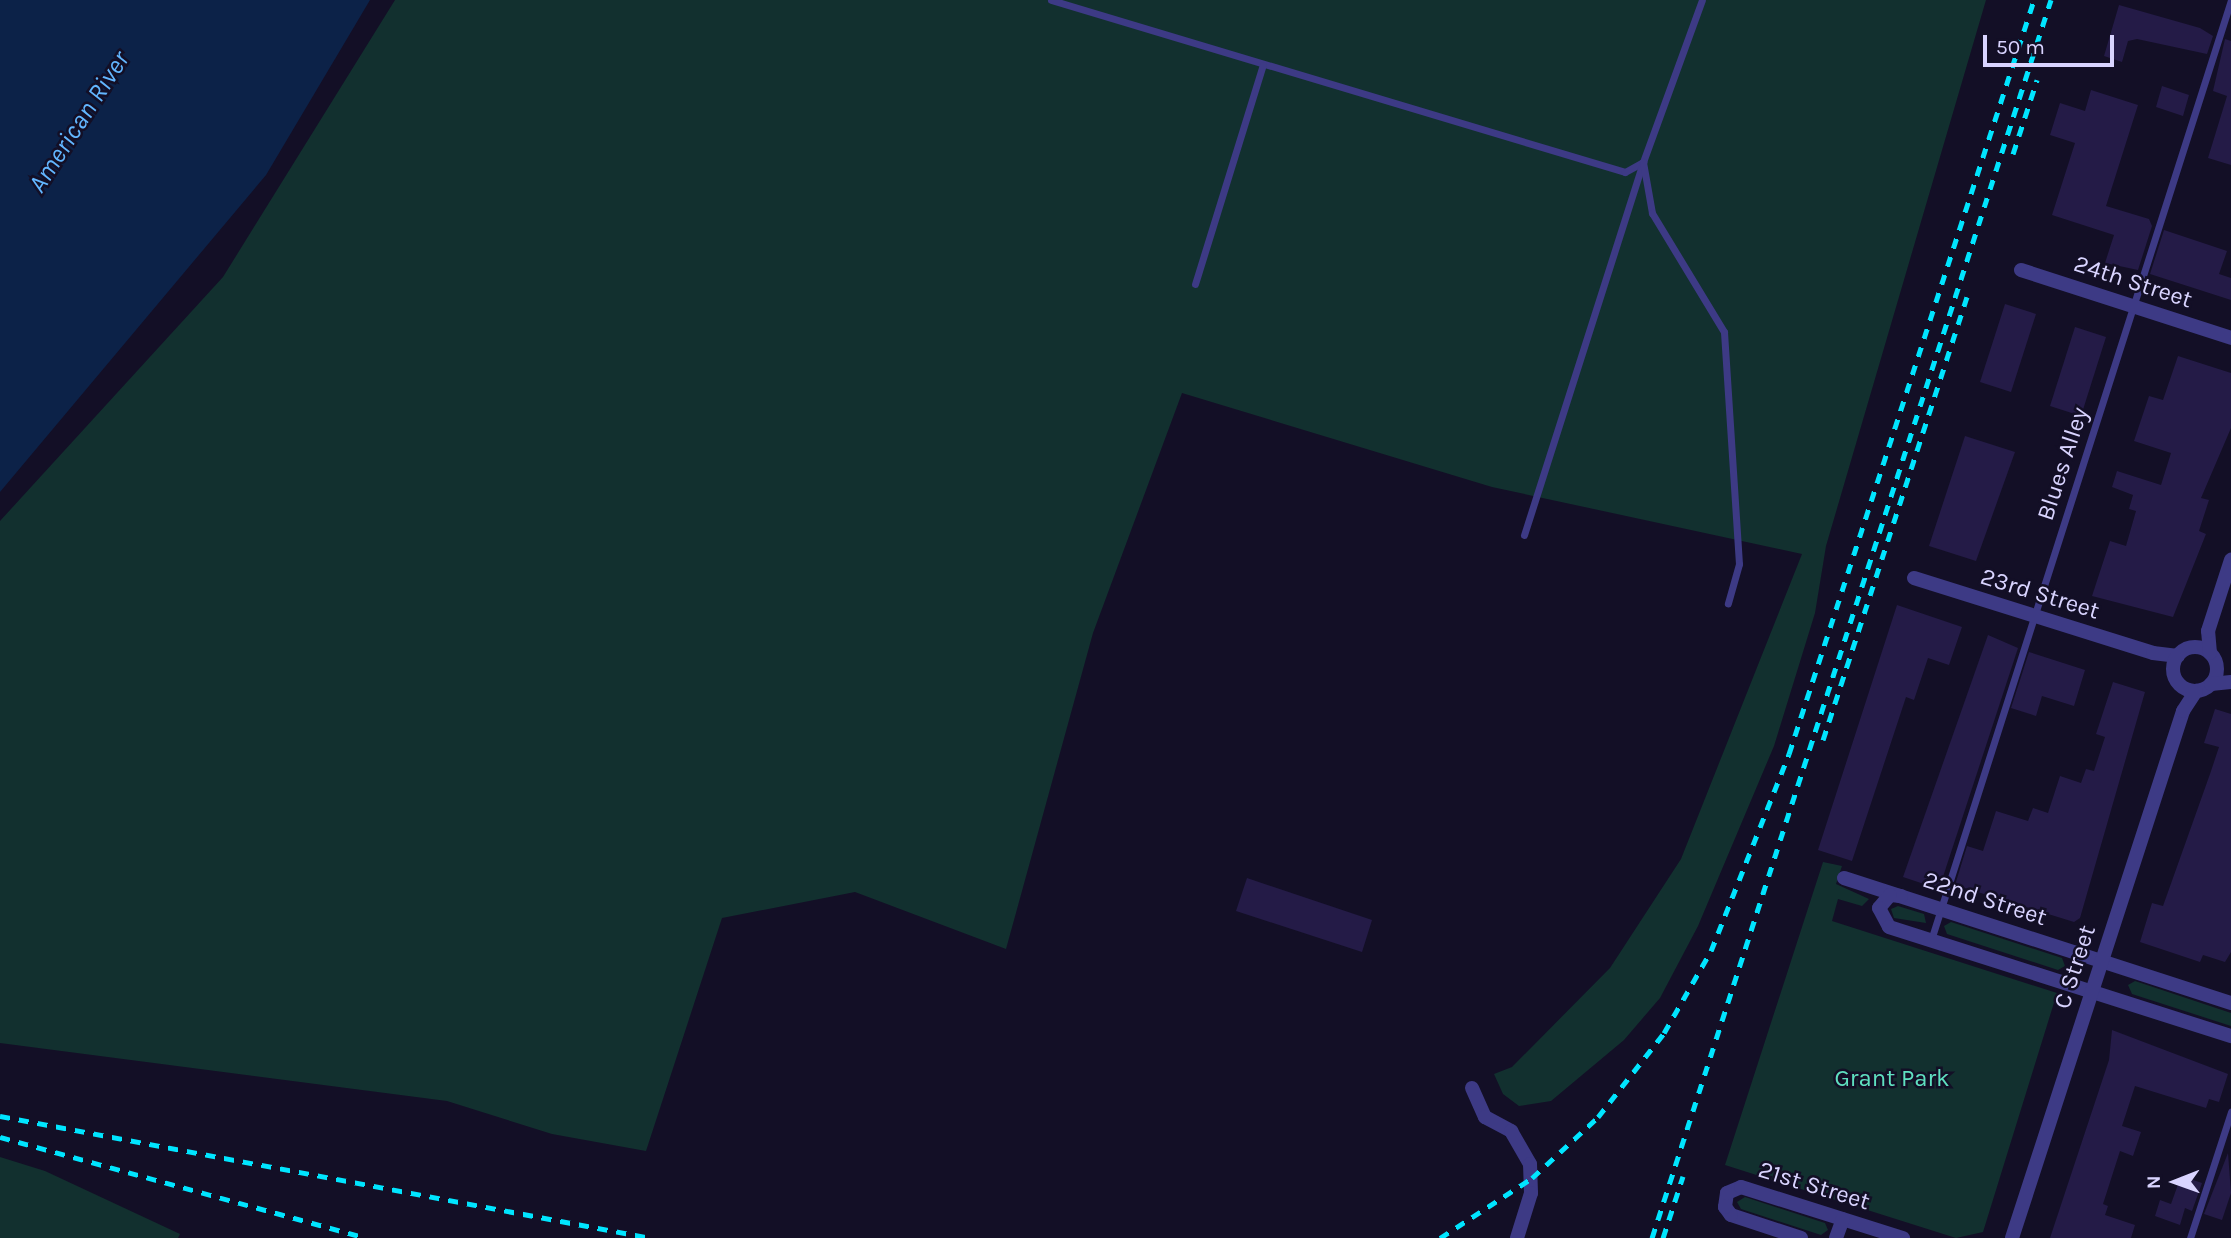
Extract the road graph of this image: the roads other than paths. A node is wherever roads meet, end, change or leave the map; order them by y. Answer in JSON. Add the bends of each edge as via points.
{"nodes":[{"id":1,"x":1051,"y":0,"type":"edge"},
{"id":2,"x":1702,"y":0,"type":"edge"},
{"id":3,"x":2231,"y":0,"type":"edge"},
{"id":4,"x":1263,"y":65,"type":"junction"},
{"id":5,"x":1643,"y":162,"type":"junction"},
{"id":6,"x":2021,"y":270,"type":"dead end"},
{"id":7,"x":1195,"y":284,"type":"dead end"},
{"id":8,"x":2133,"y":306,"type":"junction"},
{"id":9,"x":2231,"y":338,"type":"edge"},
{"id":10,"x":1524,"y":535,"type":"dead end"},
{"id":11,"x":2231,"y":560,"type":"edge"},
{"id":12,"x":1914,"y":578,"type":"dead end"},
{"id":13,"x":1728,"y":603,"type":"dead end"},
{"id":14,"x":2035,"y":616,"type":"junction"},
{"id":15,"x":2208,"y":631,"type":"junction"},
{"id":16,"x":2192,"y":647,"type":"junction"},
{"id":17,"x":2153,"y":653,"type":"junction"},
{"id":18,"x":2210,"y":653,"type":"junction"},
{"id":19,"x":2178,"y":656,"type":"junction"},
{"id":20,"x":2217,"y":667,"type":"junction"},
{"id":21,"x":2174,"y":671,"type":"junction"},
{"id":22,"x":2231,"y":680,"type":"edge"},
{"id":23,"x":2211,"y":684,"type":"junction"},
{"id":24,"x":2188,"y":688,"type":"junction"},
{"id":25,"x":1844,"y":878,"type":"dead end"},
{"id":26,"x":1900,"y":896,"type":"junction"},
{"id":27,"x":1942,"y":909,"type":"junction"},
{"id":28,"x":1931,"y":940,"type":"junction"},
{"id":29,"x":2101,"y":962,"type":"junction"},
{"id":30,"x":2091,"y":991,"type":"junction"},
{"id":31,"x":2231,"y":1003,"type":"edge"},
{"id":32,"x":2231,"y":1036,"type":"edge"},
{"id":33,"x":1472,"y":1088,"type":"dead end"},
{"id":34,"x":2231,"y":1112,"type":"edge"},
{"id":35,"x":1843,"y":1219,"type":"junction"},
{"id":36,"x":1517,"y":1238,"type":"edge"},
{"id":37,"x":1801,"y":1238,"type":"edge"},
{"id":38,"x":1836,"y":1238,"type":"edge"},
{"id":39,"x":1903,"y":1238,"type":"edge"},
{"id":40,"x":2012,"y":1238,"type":"edge"},
{"id":41,"x":2190,"y":1238,"type":"edge"}],
"edges":[{"from":1,"to":4,"type":"lane"},
{"from":2,"to":5,"type":"lane"},
{"from":3,"to":8,"type":"lane","name":"Blues Alley","via":[[2173,169]]},
{"from":4,"to":5,"type":"lane","via":[[1594,167],[1625,173]]},
{"from":4,"to":7,"type":"lane"},
{"from":5,"to":10,"type":"lane"},
{"from":5,"to":13,"type":"lane","via":[[1652,213],[1724,332],[1739,564]]},
{"from":6,"to":8,"type":"street","name":"24th Street"},
{"from":8,"to":9,"type":"street","name":"24th Street"},
{"from":8,"to":14,"type":"lane","name":"Blues Alley"},
{"from":11,"to":15,"type":"street"},
{"from":12,"to":14,"type":"street","name":"23rd Street"},
{"from":14,"to":17,"type":"street","name":"23rd Street"},
{"from":14,"to":27,"type":"lane","name":"Blues Alley"},
{"from":15,"to":16,"type":"street"},
{"from":15,"to":18,"type":"street"},
{"from":16,"to":18,"type":"street"},
{"from":16,"to":19,"type":"street"},
{"from":17,"to":19,"type":"street","name":"23rd Street"},
{"from":17,"to":21,"type":"street","name":"23rd Street"},
{"from":18,"to":20,"type":"street"},
{"from":19,"to":21,"type":"street"},
{"from":20,"to":22,"type":"street"},
{"from":20,"to":23,"type":"street"},
{"from":21,"to":24,"type":"street"},
{"from":22,"to":23,"type":"street"},
{"from":23,"to":24,"type":"street"},
{"from":24,"to":29,"type":"street","name":"C Street"},
{"from":25,"to":26,"type":"street","name":"22nd Street"},
{"from":26,"to":27,"type":"street","name":"22nd Street"},
{"from":26,"to":28,"type":"street","via":[[1890,895],[1879,908],[1889,927]]},
{"from":27,"to":28,"type":"lane","name":"Blues Alley"},
{"from":27,"to":29,"type":"street","name":"22nd Street"},
{"from":28,"to":30,"type":"street"},
{"from":29,"to":30,"type":"street","name":"C Street"},
{"from":29,"to":31,"type":"street","name":"22nd Street"},
{"from":30,"to":32,"type":"street"},
{"from":30,"to":40,"type":"street","name":"C Street"},
{"from":33,"to":36,"type":"street","via":[[1485,1117],[1511,1131],[1530,1164],[1531,1193]]},
{"from":34,"to":41,"type":"lane"},
{"from":35,"to":37,"type":"street","name":"21st Street","via":[[1741,1187],[1727,1193],[1724,1202],[1731,1215]]},
{"from":35,"to":38,"type":"street"},
{"from":35,"to":39,"type":"street","name":"21st Street"}]}
